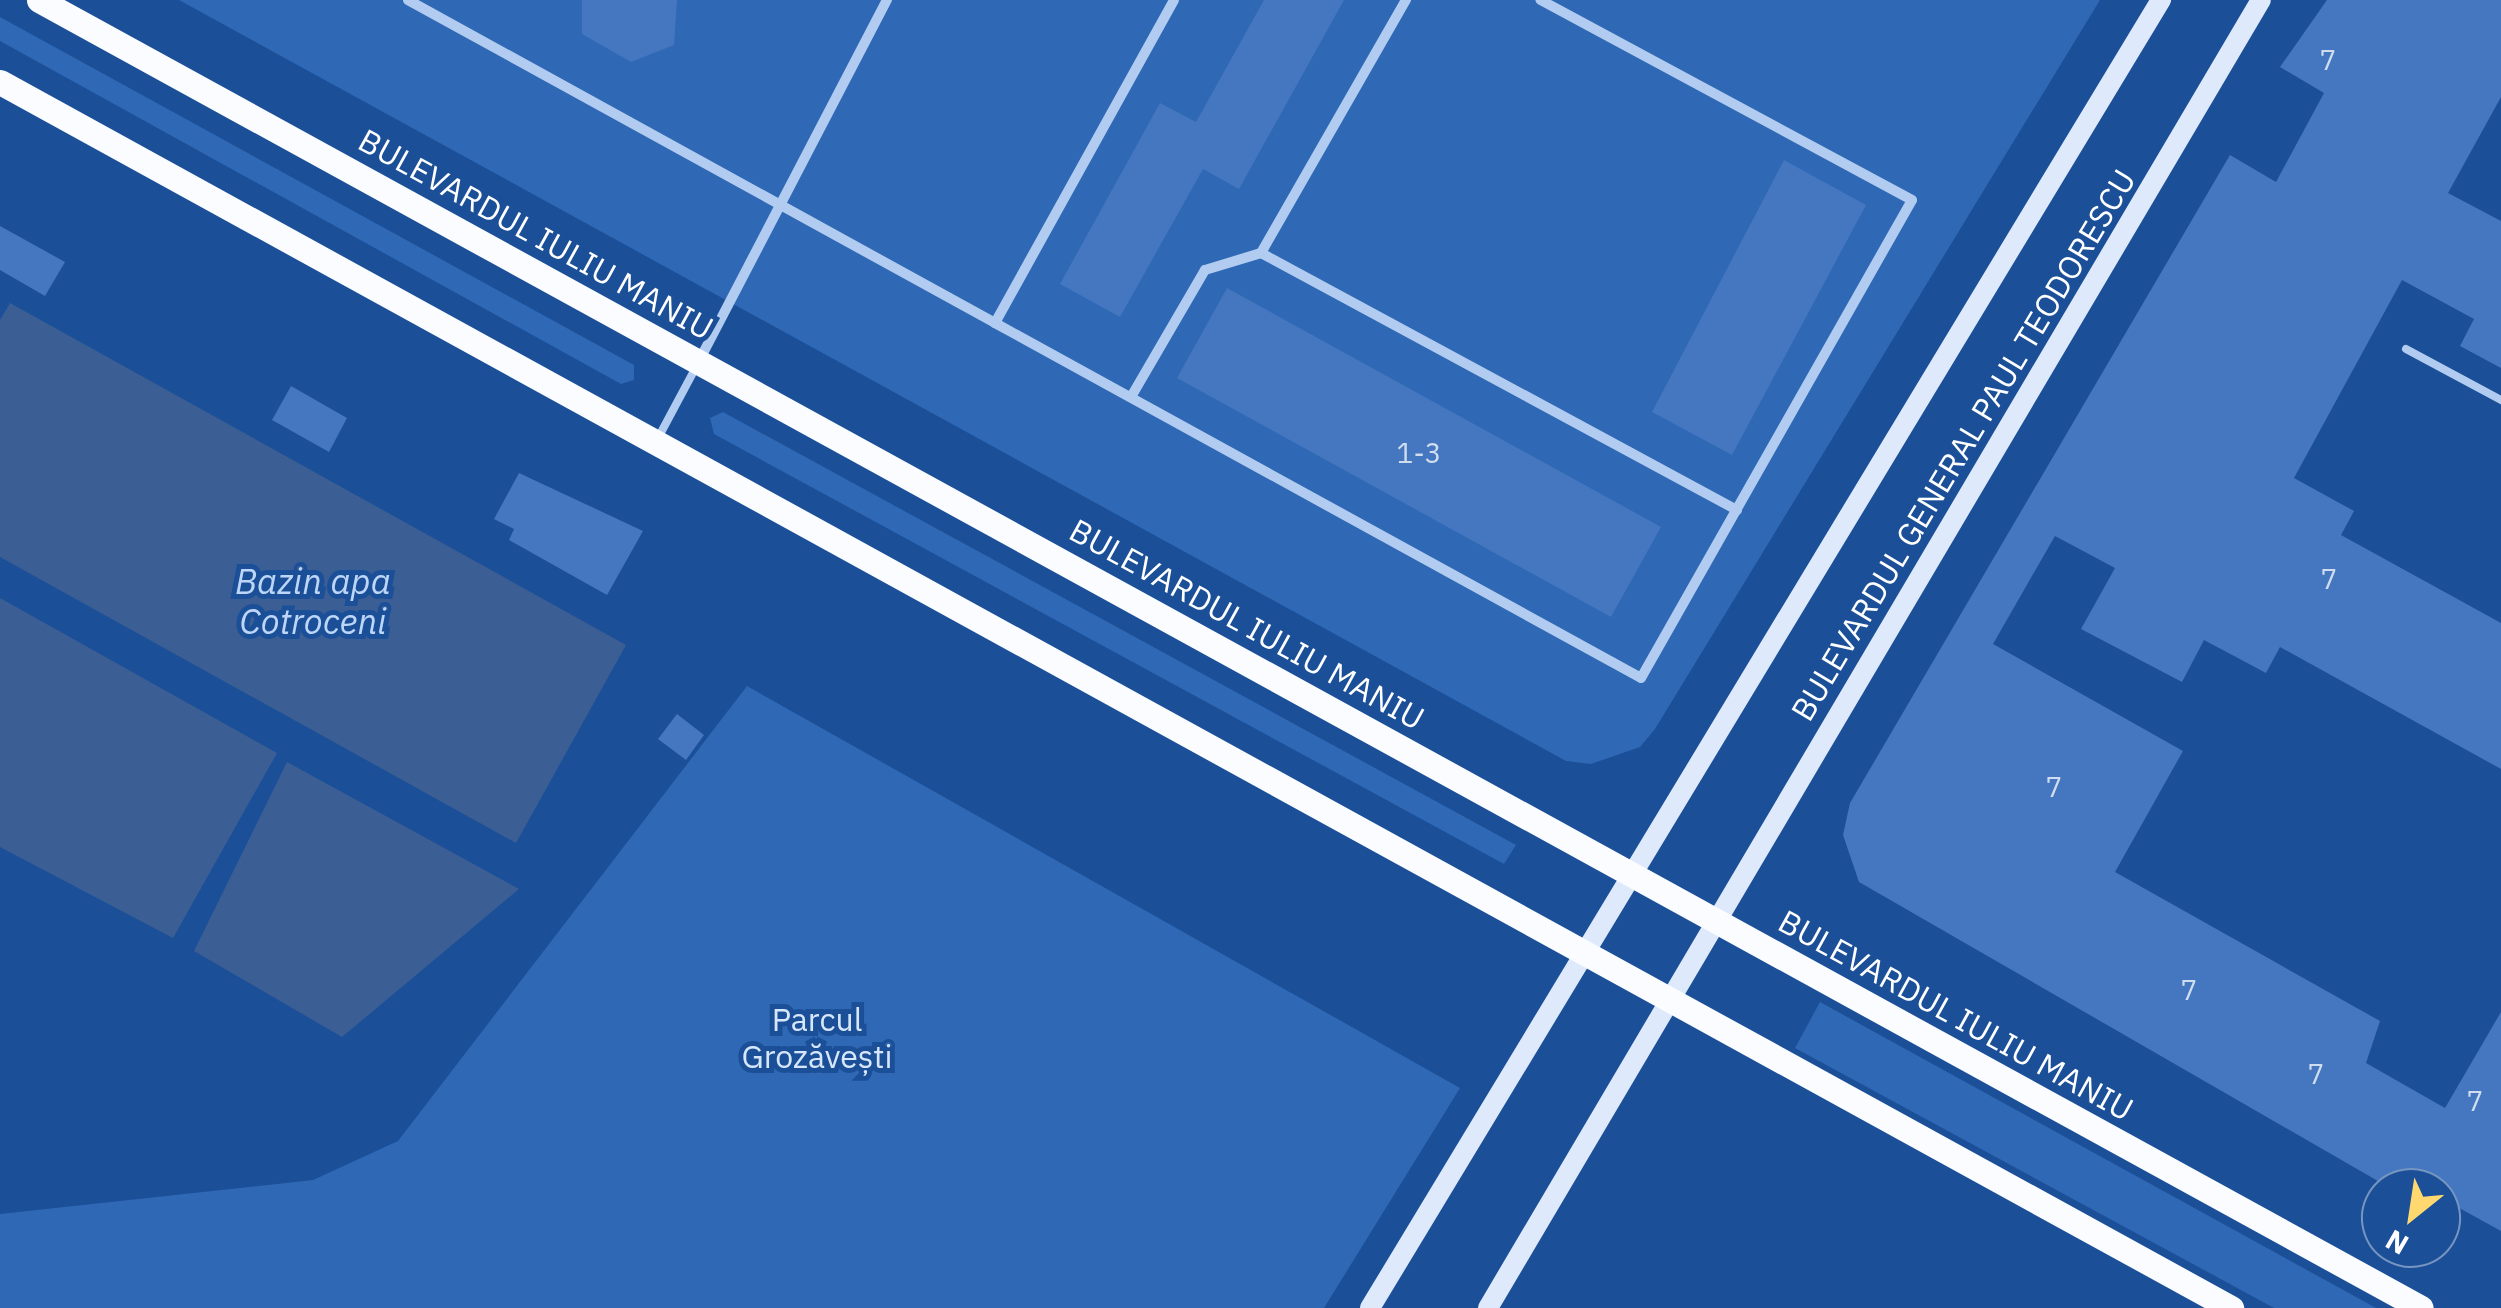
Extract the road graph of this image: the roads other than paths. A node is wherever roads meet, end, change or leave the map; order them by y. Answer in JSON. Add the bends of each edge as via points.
{"nodes":[{"id":1,"x":38,"y":0,"type":"edge"},
{"id":2,"x":408,"y":0,"type":"edge"},
{"id":3,"x":887,"y":0,"type":"edge"},
{"id":4,"x":1174,"y":0,"type":"edge"},
{"id":5,"x":1406,"y":0,"type":"edge"},
{"id":6,"x":1540,"y":0,"type":"edge"},
{"id":7,"x":2161,"y":0,"type":"edge"},
{"id":8,"x":2260,"y":0,"type":"edge"},
{"id":9,"x":0,"y":82,"type":"edge"},
{"id":10,"x":777,"y":202,"type":"junction"},
{"id":11,"x":1261,"y":253,"type":"junction"},
{"id":12,"x":995,"y":323,"type":"junction"},
{"id":13,"x":2406,"y":349,"type":"dead end"},
{"id":14,"x":700,"y":360,"type":"junction"},
{"id":15,"x":1131,"y":397,"type":"junction"},
{"id":16,"x":2501,"y":400,"type":"edge"},
{"id":17,"x":656,"y":440,"type":"junction"},
{"id":18,"x":1737,"y":510,"type":"junction"},
{"id":19,"x":1632,"y":876,"type":"junction"},
{"id":20,"x":1719,"y":922,"type":"junction"},
{"id":21,"x":1586,"y":954,"type":"junction"},
{"id":22,"x":1672,"y":1001,"type":"junction"},
{"id":23,"x":1370,"y":1308,"type":"edge"},
{"id":24,"x":1488,"y":1308,"type":"edge"},
{"id":25,"x":2231,"y":1308,"type":"edge"},
{"id":26,"x":2421,"y":1308,"type":"edge"}],
"edges":[{"from":1,"to":14,"type":"main road","name":"BULEVARDUL IULIU MANIU"},
{"from":2,"to":10,"type":"street"},
{"from":3,"to":10,"type":"street"},
{"from":4,"to":12,"type":"street"},
{"from":5,"to":11,"type":"street"},
{"from":6,"to":18,"type":"street","via":[[1912,200]]},
{"from":7,"to":19,"type":"main road","name":"BULEVARDUL GENERAL PAUL TEODORESCU"},
{"from":8,"to":20,"type":"main road","name":"BULEVARDUL GENERAL PAUL TEODORESCU"},
{"from":9,"to":17,"type":"main road"},
{"from":10,"to":12,"type":"street"},
{"from":10,"to":14,"type":"street"},
{"from":11,"to":15,"type":"street","via":[[1205,270]]},
{"from":11,"to":18,"type":"street"},
{"from":12,"to":15,"type":"street"},
{"from":13,"to":16,"type":"lane"},
{"from":14,"to":17,"type":"lane"},
{"from":14,"to":19,"type":"main road","name":"BULEVARDUL IULIU MANIU"},
{"from":15,"to":18,"type":"street","via":[[1641,678]]},
{"from":17,"to":21,"type":"main road"},
{"from":19,"to":20,"type":"main road","name":"BULEVARDUL IULIU MANIU"},
{"from":19,"to":21,"type":"main road","name":"BULEVARDUL GENERAL PAUL TEODORESCU"},
{"from":20,"to":22,"type":"main road","name":"BULEVARDUL GENERAL PAUL TEODORESCU"},
{"from":20,"to":26,"type":"main road","name":"BULEVARDUL IULIU MANIU"},
{"from":21,"to":22,"type":"main road"},
{"from":21,"to":23,"type":"main road","name":"BULEVARDUL GENERAL PAUL TEODORESCU"},
{"from":22,"to":24,"type":"main road","name":"BULEVARDUL GENERAL PAUL TEODORESCU"},
{"from":22,"to":25,"type":"main road"}]}
